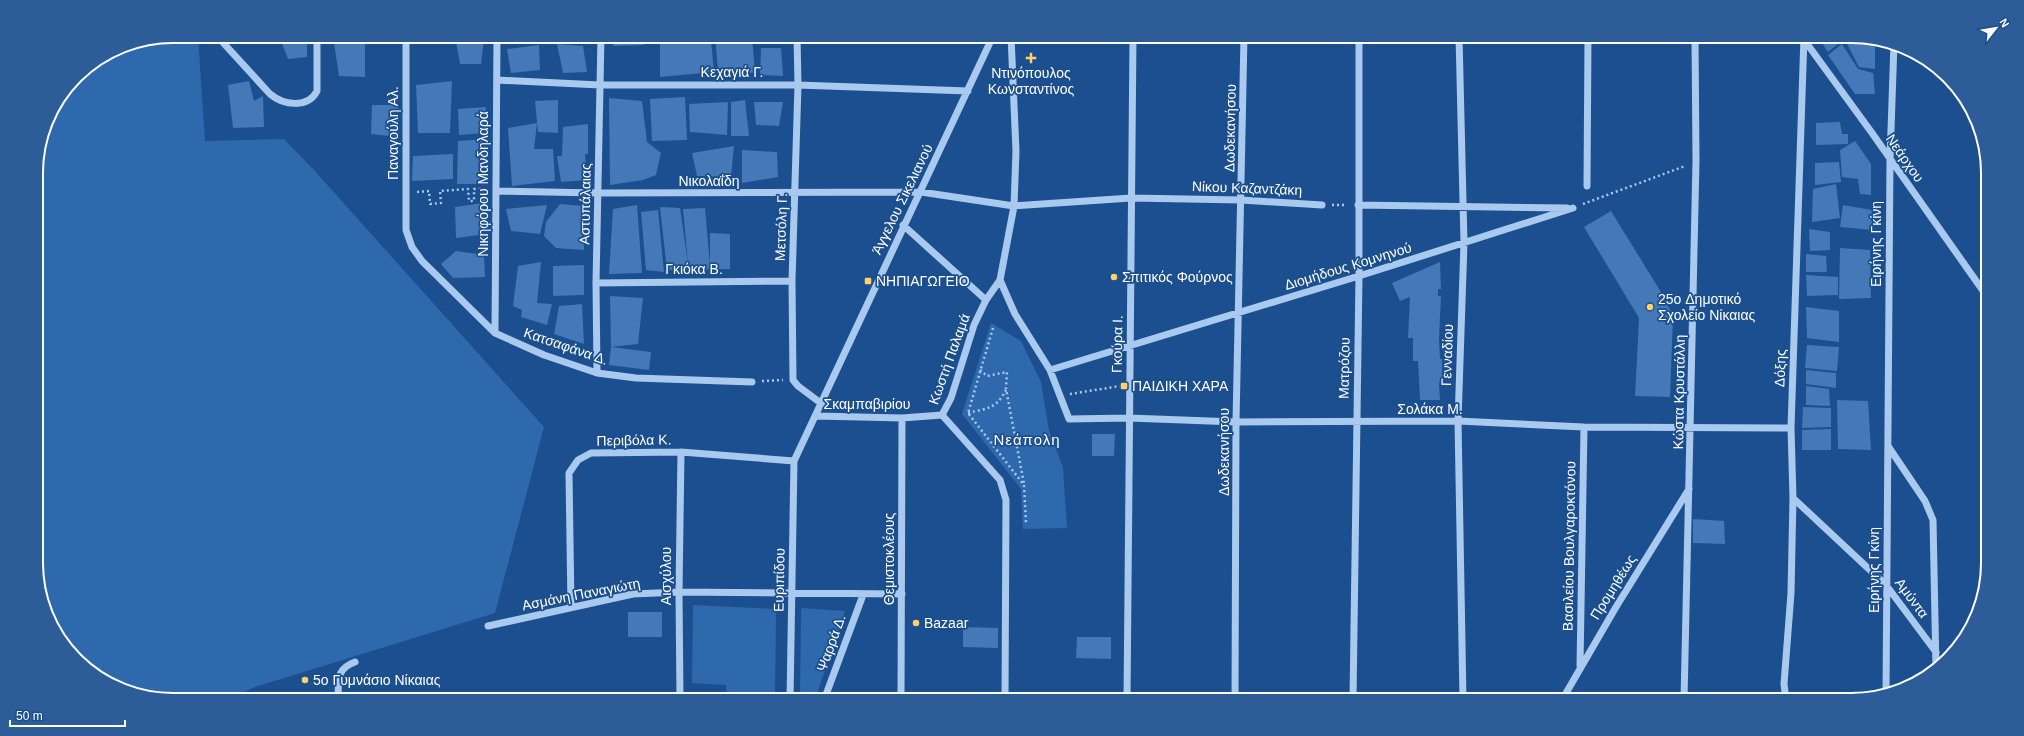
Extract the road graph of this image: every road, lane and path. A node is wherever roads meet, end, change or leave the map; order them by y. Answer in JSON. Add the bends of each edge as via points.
{"nodes":[{"id":1,"x":224,"y":43,"type":"edge"},
{"id":2,"x":317,"y":43,"type":"edge"},
{"id":3,"x":406,"y":43,"type":"edge"},
{"id":4,"x":496,"y":43,"type":"edge"},
{"id":5,"x":601,"y":43,"type":"edge"},
{"id":6,"x":796,"y":43,"type":"edge"},
{"id":7,"x":990,"y":43,"type":"edge"},
{"id":8,"x":1011,"y":43,"type":"edge"},
{"id":9,"x":1133,"y":43,"type":"edge"},
{"id":10,"x":1244,"y":43,"type":"edge"},
{"id":11,"x":1359,"y":43,"type":"edge"},
{"id":12,"x":1459,"y":43,"type":"edge"},
{"id":13,"x":1588,"y":43,"type":"edge"},
{"id":14,"x":1695,"y":43,"type":"edge"},
{"id":15,"x":1803,"y":43,"type":"edge"},
{"id":16,"x":1807,"y":43,"type":"edge"},
{"id":17,"x":1894,"y":50,"type":"edge"},
{"id":18,"x":496,"y":80,"type":"junction"},
{"id":19,"x":600,"y":85,"type":"junction"},
{"id":20,"x":798,"y":85,"type":"junction"},
{"id":21,"x":968,"y":91,"type":"junction"},
{"id":22,"x":1890,"y":159,"type":"junction"},
{"id":23,"x":1696,"y":161,"type":"junction"},
{"id":24,"x":1587,"y":186,"type":"dead end"},
{"id":25,"x":497,"y":191,"type":"junction"},
{"id":26,"x":406,"y":192,"type":"junction"},
{"id":27,"x":921,"y":192,"type":"junction"},
{"id":28,"x":598,"y":194,"type":"junction"},
{"id":29,"x":795,"y":194,"type":"junction"},
{"id":30,"x":1131,"y":198,"type":"junction"},
{"id":31,"x":497,"y":200,"type":"junction"},
{"id":32,"x":1241,"y":200,"type":"junction"},
{"id":33,"x":1322,"y":205,"type":"joint"},
{"id":34,"x":1358,"y":205,"type":"junction"},
{"id":35,"x":1014,"y":206,"type":"junction"},
{"id":36,"x":1463,"y":206,"type":"junction"},
{"id":37,"x":1573,"y":208,"type":"junction"},
{"id":38,"x":903,"y":225,"type":"junction"},
{"id":39,"x":406,"y":230,"type":"joint"},
{"id":40,"x":1464,"y":243,"type":"junction"},
{"id":41,"x":1358,"y":276,"type":"junction"},
{"id":42,"x":1000,"y":280,"type":"junction"},
{"id":43,"x":792,"y":281,"type":"junction"},
{"id":44,"x":596,"y":283,"type":"junction"},
{"id":45,"x":1981,"y":288,"type":"edge"},
{"id":46,"x":986,"y":300,"type":"junction"},
{"id":47,"x":1238,"y":313,"type":"junction"},
{"id":48,"x":993,"y":328,"type":"dead end"},
{"id":49,"x":495,"y":333,"type":"junction"},
{"id":50,"x":1130,"y":346,"type":"junction"},
{"id":51,"x":980,"y":370,"type":"junction"},
{"id":52,"x":1050,"y":370,"type":"junction"},
{"id":53,"x":598,"y":373,"type":"junction"},
{"id":54,"x":793,"y":380,"type":"junction"},
{"id":55,"x":752,"y":382,"type":"joint"},
{"id":56,"x":1117,"y":387,"type":"dead end"},
{"id":57,"x":1006,"y":389,"type":"junction"},
{"id":58,"x":1065,"y":395,"type":"dead end"},
{"id":59,"x":822,"y":404,"type":"junction"},
{"id":60,"x":968,"y":413,"type":"junction"},
{"id":61,"x":942,"y":415,"type":"junction"},
{"id":62,"x":816,"y":416,"type":"junction"},
{"id":63,"x":902,"y":418,"type":"junction"},
{"id":64,"x":1129,"y":418,"type":"junction"},
{"id":65,"x":1458,"y":421,"type":"junction"},
{"id":66,"x":1236,"y":422,"type":"junction"},
{"id":67,"x":1356,"y":422,"type":"junction"},
{"id":68,"x":1584,"y":427,"type":"junction"},
{"id":69,"x":1692,"y":428,"type":"junction"},
{"id":70,"x":1791,"y":428,"type":"junction"},
{"id":71,"x":1888,"y":446,"type":"junction"},
{"id":72,"x":681,"y":452,"type":"junction"},
{"id":73,"x":794,"y":461,"type":"junction"},
{"id":74,"x":1024,"y":484,"type":"junction"},
{"id":75,"x":1689,"y":489,"type":"junction"},
{"id":76,"x":1793,"y":498,"type":"junction"},
{"id":77,"x":1026,"y":524,"type":"dead end"},
{"id":78,"x":1886,"y":585,"type":"junction"},
{"id":79,"x":679,"y":592,"type":"junction"},
{"id":80,"x":791,"y":594,"type":"junction"},
{"id":81,"x":863,"y":594,"type":"junction"},
{"id":82,"x":902,"y":594,"type":"junction"},
{"id":83,"x":571,"y":607,"type":"junction"},
{"id":84,"x":488,"y":626,"type":"dead end"},
{"id":85,"x":1936,"y":652,"type":"junction"},
{"id":86,"x":1936,"y":661,"type":"edge"},
{"id":87,"x":355,"y":662,"type":"dead end"},
{"id":88,"x":1580,"y":666,"type":"junction"},
{"id":89,"x":1886,"y":688,"type":"edge"},
{"id":90,"x":339,"y":693,"type":"edge"},
{"id":91,"x":680,"y":693,"type":"edge"},
{"id":92,"x":790,"y":693,"type":"edge"},
{"id":93,"x":827,"y":693,"type":"edge"},
{"id":94,"x":901,"y":693,"type":"edge"},
{"id":95,"x":1005,"y":693,"type":"edge"},
{"id":96,"x":1127,"y":693,"type":"edge"},
{"id":97,"x":1235,"y":693,"type":"edge"},
{"id":98,"x":1353,"y":693,"type":"edge"},
{"id":99,"x":1462,"y":693,"type":"edge"},
{"id":100,"x":1566,"y":693,"type":"edge"},
{"id":101,"x":1684,"y":693,"type":"edge"},
{"id":102,"x":1785,"y":693,"type":"edge"}],
"edges":[{"from":1,"to":2,"type":"street","via":[[278,100],[292,104],[306,102],[314,97],[317,91]]},
{"from":3,"to":26,"type":"street","name":"Παναγούλη Αλ."},
{"from":4,"to":18,"type":"street","name":"Νικηφόρου Μανδηλαρά"},
{"from":5,"to":19,"type":"street","name":"Αστυπάλαιας"},
{"from":6,"to":20,"type":"street","name":"Μετσόλη Γ."},
{"from":7,"to":21,"type":"street","name":"Άγγελου Σικελιανού"},
{"from":8,"to":35,"type":"street","name":"Κωστή Παλαμά","via":[[1016,151]]},
{"from":9,"to":30,"type":"street","name":"Γκούρα Ι."},
{"from":10,"to":32,"type":"street","name":"Δωδεκανήσου"},
{"from":11,"to":34,"type":"street","name":"Ματρόζου"},
{"from":12,"to":36,"type":"street","name":"Γενναδίου"},
{"from":13,"to":24,"type":"street"},
{"from":14,"to":23,"type":"street","name":"Κώστα Κρυστάλλη"},
{"from":15,"to":70,"type":"street","name":"Δόξης"},
{"from":16,"to":22,"type":"street","name":"Νεάρχου"},
{"from":17,"to":22,"type":"street","name":"Ειρήνης Γκίνη"},
{"from":18,"to":19,"type":"street","name":"Κεχαγιά Γ."},
{"from":18,"to":25,"type":"street","name":"Νικηφόρου Μανδηλαρά"},
{"from":19,"to":20,"type":"street","name":"Κεχαγιά Γ."},
{"from":19,"to":28,"type":"street","name":"Αστυπάλαιας"},
{"from":20,"to":21,"type":"street","name":"Κεχαγιά Γ."},
{"from":20,"to":29,"type":"street","name":"Μετσόλη Γ."},
{"from":21,"to":27,"type":"street","name":"Άγγελου Σικελιανού"},
{"from":22,"to":45,"type":"street","name":"Νεάρχου"},
{"from":22,"to":71,"type":"street","name":"Ειρήνης Γκίνη"},
{"from":23,"to":37,"type":"path"},
{"from":23,"to":69,"type":"street","name":"Κώστα Κρυστάλλη"},
{"from":25,"to":28,"type":"street","name":"Νικολαΐδη"},
{"from":25,"to":31,"type":"street","name":"Νικηφόρου Μανδηλαρά"},
{"from":26,"to":31,"type":"path","via":[[429,191],[430,204],[441,203],[440,191],[468,189],[469,201],[474,201],[474,189],[483,189],[483,200]]},
{"from":26,"to":39,"type":"street","name":"Παναγούλη Αλ."},
{"from":27,"to":29,"type":"street","name":"Νικολαΐδη"},
{"from":27,"to":35,"type":"street","name":"Νίκου Καζαντζάκη"},
{"from":27,"to":38,"type":"street","name":"Άγγελου Σικελιανού"},
{"from":28,"to":29,"type":"street","name":"Νικολαΐδη"},
{"from":28,"to":44,"type":"street","name":"Αστυπάλαιας"},
{"from":29,"to":43,"type":"street","name":"Μετσόλη Γ."},
{"from":30,"to":32,"type":"street","name":"Νίκου Καζαντζάκη"},
{"from":30,"to":35,"type":"street","name":"Νίκου Καζαντζάκη"},
{"from":30,"to":50,"type":"street","name":"Γκούρα Ι."},
{"from":31,"to":49,"type":"street","name":"Νικηφόρου Μανδηλαρά"},
{"from":32,"to":33,"type":"street","name":"Νίκου Καζαντζάκη"},
{"from":32,"to":47,"type":"street","name":"Δωδεκανήσου"},
{"from":33,"to":34,"type":"path"},
{"from":34,"to":36,"type":"street"},
{"from":34,"to":41,"type":"street","name":"Ματρόζου"},
{"from":35,"to":42,"type":"street","name":"Κωστή Παλαμά"},
{"from":36,"to":37,"type":"street"},
{"from":36,"to":40,"type":"street","name":"Γενναδίου"},
{"from":37,"to":40,"type":"street","name":"Διομήδους Κομνηνού"},
{"from":38,"to":46,"type":"street"},
{"from":38,"to":59,"type":"street","name":"Άγγελου Σικελιανού"},
{"from":39,"to":49,"type":"street","name":"Κατσαφάνα Δ.","via":[[412,247],[422,261]]},
{"from":40,"to":41,"type":"street","name":"Διομήδους Κομνηνού"},
{"from":40,"to":65,"type":"street","name":"Γενναδίου"},
{"from":41,"to":47,"type":"street","name":"Διομήδους Κομνηνού"},
{"from":41,"to":67,"type":"street","name":"Ματρόζου"},
{"from":42,"to":46,"type":"street","name":"Κωστή Παλαμά"},
{"from":42,"to":52,"type":"street","via":[[1015,314]]},
{"from":43,"to":44,"type":"street","name":"Γκιόκα Β."},
{"from":43,"to":54,"type":"street","name":"Μετσόλη Γ."},
{"from":44,"to":53,"type":"street","name":"Αστυπάλαιας"},
{"from":46,"to":61,"type":"street","name":"Κωστή Παλαμά","via":[[974,325],[951,398]]},
{"from":47,"to":50,"type":"street","name":"Διομήδους Κομνηνού"},
{"from":47,"to":66,"type":"street","name":"Δωδεκανήσου"},
{"from":48,"to":51,"type":"path"},
{"from":49,"to":53,"type":"street","name":"Κατσαφάνα Δ.","via":[[544,355]]},
{"from":50,"to":52,"type":"street"},
{"from":50,"to":64,"type":"street","name":"Γκούρα Ι."},
{"from":51,"to":57,"type":"path","via":[[986,376],[1007,372]]},
{"from":51,"to":60,"type":"path"},
{"from":52,"to":64,"type":"street","name":"Σολάκα Μ.","via":[[1069,419]]},
{"from":53,"to":55,"type":"street","name":"Κατσαφάνα Δ.","via":[[636,378]]},
{"from":54,"to":55,"type":"path"},
{"from":54,"to":59,"type":"street"},
{"from":56,"to":58,"type":"path"},
{"from":57,"to":60,"type":"path","via":[[994,407]]},
{"from":57,"to":74,"type":"path"},
{"from":59,"to":62,"type":"street","name":"Άγγελου Σικελιανού"},
{"from":60,"to":74,"type":"path"},
{"from":61,"to":63,"type":"street","name":"Σκαμπαβιρίου"},
{"from":61,"to":95,"type":"street","name":"Κωστή Παλαμά","via":[[1000,480],[1006,500]]},
{"from":62,"to":63,"type":"street","name":"Σκαμπαβιρίου"},
{"from":62,"to":73,"type":"street","name":"Άγγελου Σικελιανού"},
{"from":63,"to":82,"type":"street","name":"Θεμιστοκλέους"},
{"from":64,"to":66,"type":"street","name":"Σολάκα Μ."},
{"from":64,"to":96,"type":"street","name":"Γκούρα Ι."},
{"from":65,"to":67,"type":"street","name":"Σολάκα Μ."},
{"from":65,"to":68,"type":"street","name":"Σολάκα Μ."},
{"from":65,"to":99,"type":"street","name":"Γενναδίου"},
{"from":66,"to":67,"type":"street","name":"Σολάκα Μ."},
{"from":66,"to":97,"type":"street","name":"Δωδεκανήσου"},
{"from":67,"to":98,"type":"street","name":"Ματρόζου"},
{"from":68,"to":69,"type":"street","name":"Σολάκα Μ."},
{"from":68,"to":88,"type":"street","name":"Βασιλείου Βουλγαροκτόνου"},
{"from":69,"to":70,"type":"street","name":"Σολάκα Μ."},
{"from":69,"to":75,"type":"street","name":"Κώστα Κρυστάλλη"},
{"from":70,"to":76,"type":"street","name":"Δόξης"},
{"from":71,"to":78,"type":"street","name":"Ειρήνης Γκίνη"},
{"from":71,"to":85,"type":"street","via":[[1925,501],[1933,520]]},
{"from":72,"to":73,"type":"street","name":"Περιβόλα Κ."},
{"from":72,"to":79,"type":"street","name":"Αισχύλου"},
{"from":72,"to":83,"type":"street","name":"Περιβόλα Κ.","via":[[591,453],[578,460],[569,474]]},
{"from":73,"to":80,"type":"street","name":"Ευριπίδου"},
{"from":74,"to":77,"type":"path"},
{"from":75,"to":88,"type":"street","name":"Προμηθέως"},
{"from":75,"to":101,"type":"street","name":"Κώστα Κρυστάλλη"},
{"from":76,"to":78,"type":"street","name":"Αμύντα"},
{"from":76,"to":102,"type":"street","name":"Δόξης"},
{"from":78,"to":85,"type":"street","name":"Αμύντα"},
{"from":78,"to":89,"type":"street","name":"Ειρήνης Γκίνη"},
{"from":79,"to":80,"type":"street","name":"Ασμάνη Παναγιώτη"},
{"from":79,"to":83,"type":"street","name":"Ασμάνη Παναγιώτη","via":[[633,594]]},
{"from":79,"to":91,"type":"street","name":"Αισχύλου"},
{"from":80,"to":81,"type":"street","name":"Ασμάνη Παναγιώτη"},
{"from":80,"to":92,"type":"street","name":"Ευριπίδου"},
{"from":81,"to":82,"type":"street","name":"Ασμάνη Παναγιώτη"},
{"from":81,"to":93,"type":"street","name":"Ψαρρά Δ."},
{"from":82,"to":94,"type":"street","name":"Θεμιστοκλέους"},
{"from":83,"to":84,"type":"street","name":"Ασμάνη Παναγιώτη"},
{"from":85,"to":86,"type":"street"},
{"from":87,"to":90,"type":"street","via":[[341,670]]},
{"from":88,"to":100,"type":"street","name":"Προμηθέως"}]}
